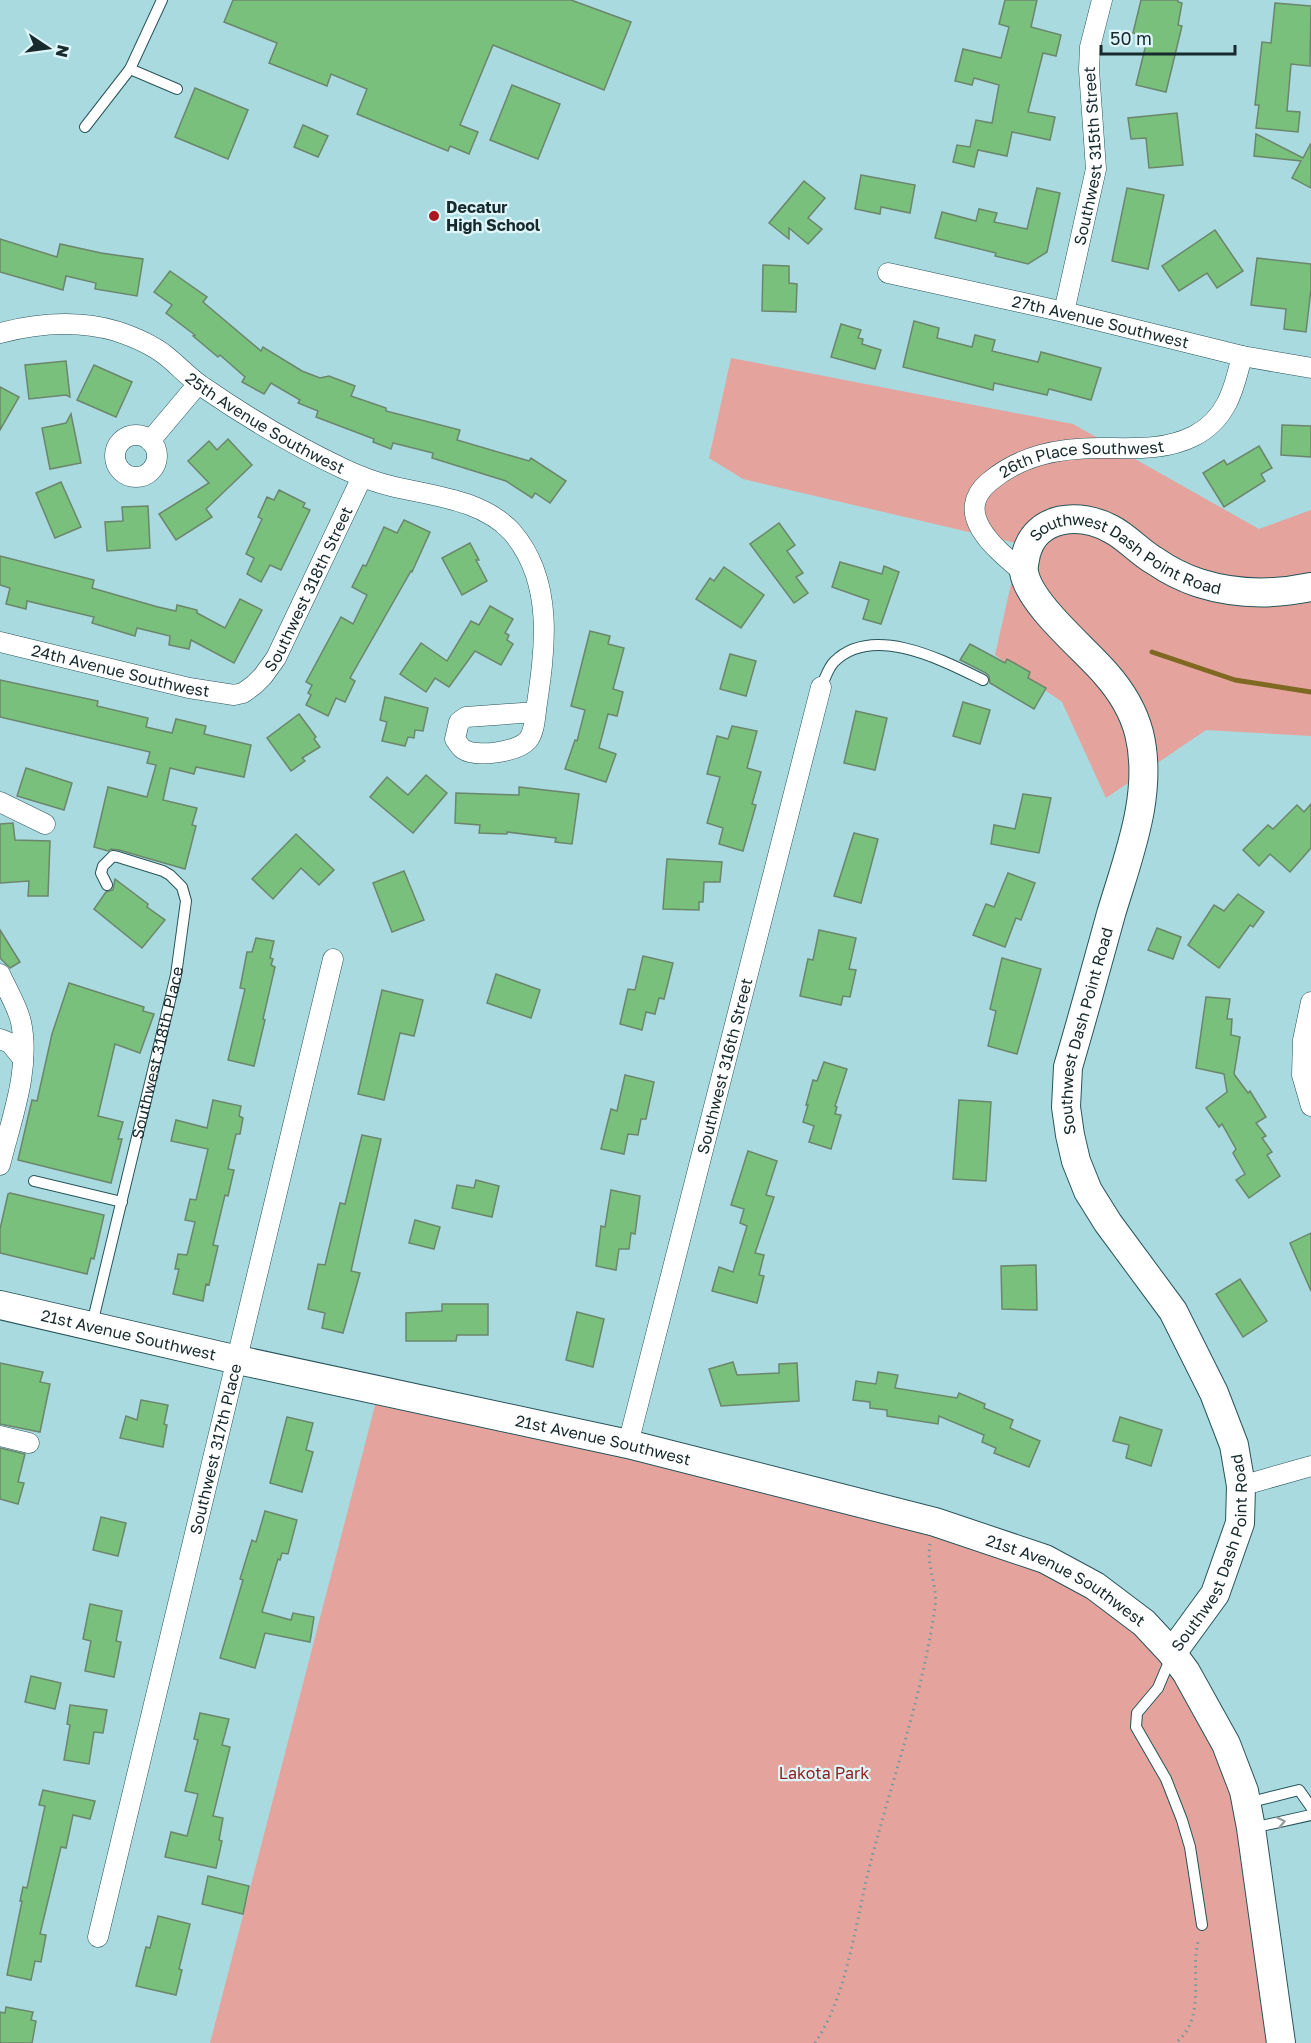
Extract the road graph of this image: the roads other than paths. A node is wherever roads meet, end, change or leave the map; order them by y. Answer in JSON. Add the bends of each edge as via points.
{"nodes":[{"id":1,"x":162,"y":0,"type":"edge"},
{"id":2,"x":1102,"y":0,"type":"edge"},
{"id":3,"x":129,"y":69,"type":"junction"},
{"id":4,"x":177,"y":89,"type":"dead end"},
{"id":5,"x":85,"y":127,"type":"dead end"},
{"id":6,"x":888,"y":273,"type":"dead end"},
{"id":7,"x":1064,"y":312,"type":"junction"},
{"id":8,"x":1,"y":332,"type":"edge"},
{"id":9,"x":1242,"y":356,"type":"junction"},
{"id":10,"x":1311,"y":368,"type":"edge"},
{"id":11,"x":198,"y":384,"type":"junction"},
{"id":12,"x":150,"y":441,"type":"dead end"},
{"id":13,"x":362,"y":477,"type":"junction"},
{"id":14,"x":1024,"y":573,"type":"junction"},
{"id":15,"x":1311,"y":587,"type":"edge"},
{"id":16,"x":0,"y":642,"type":"edge"},
{"id":17,"x":983,"y":680,"type":"dead end"},
{"id":18,"x":821,"y":687,"type":"joint"},
{"id":19,"x":243,"y":693,"type":"joint"},
{"id":20,"x":536,"y":712,"type":"dead end"},
{"id":21,"x":0,"y":802,"type":"edge"},
{"id":22,"x":45,"y":824,"type":"dead end"},
{"id":23,"x":107,"y":885,"type":"dead end"},
{"id":24,"x":333,"y":959,"type":"dead end"},
{"id":25,"x":0,"y":975,"type":"edge"},
{"id":26,"x":1311,"y":1002,"type":"edge"},
{"id":27,"x":0,"y":1039,"type":"edge"},
{"id":28,"x":22,"y":1059,"type":"junction"},
{"id":29,"x":1311,"y":1106,"type":"edge"},
{"id":30,"x":1,"y":1156,"type":"edge"},
{"id":31,"x":34,"y":1181,"type":"dead end"},
{"id":32,"x":123,"y":1202,"type":"junction"},
{"id":33,"x":0,"y":1305,"type":"edge"},
{"id":34,"x":91,"y":1327,"type":"junction"},
{"id":35,"x":238,"y":1360,"type":"junction"},
{"id":36,"x":0,"y":1436,"type":"edge"},
{"id":37,"x":29,"y":1443,"type":"dead end"},
{"id":38,"x":628,"y":1444,"type":"junction"},
{"id":39,"x":1311,"y":1466,"type":"edge"},
{"id":40,"x":1241,"y":1486,"type":"junction"},
{"id":41,"x":1172,"y":1653,"type":"junction"},
{"id":42,"x":1311,"y":1807,"type":"edge"},
{"id":43,"x":1311,"y":1815,"type":"edge"},
{"id":44,"x":1249,"y":1816,"type":"junction"},
{"id":45,"x":1202,"y":1925,"type":"road end"},
{"id":46,"x":98,"y":1937,"type":"dead end"},
{"id":47,"x":1281,"y":2043,"type":"edge"}],
"edges":[{"from":1,"to":3,"type":"lane"},
{"from":2,"to":7,"type":"street","name":"Southwest 315th Street","via":[[1090,47],[1089,69],[1096,169]]},
{"from":3,"to":4,"type":"lane"},
{"from":3,"to":5,"type":"lane"},
{"from":6,"to":7,"type":"street","name":"27th Avenue Southwest"},
{"from":7,"to":9,"type":"street","name":"27th Avenue Southwest"},
{"from":8,"to":11,"type":"street","name":"25th Avenue Southwest","via":[[60,323],[104,328],[151,346]]},
{"from":9,"to":10,"type":"street","name":"27th Avenue Southwest"},
{"from":9,"to":14,"type":"street","name":"26th Place Southwest","via":[[1229,401],[1212,424],[1194,436],[1144,448],[1071,449],[1042,454],[1012,465],[985,485],[977,496],[975,510],[980,529]]},
{"from":11,"to":12,"type":"street"},
{"from":11,"to":13,"type":"street","name":"25th Avenue Southwest","via":[[279,436]]},
{"from":13,"to":19,"type":"street","name":"Southwest 318th Street","via":[[276,658]]},
{"from":13,"to":20,"type":"street","name":"25th Avenue Southwest","via":[[468,505],[499,521],[525,550],[540,585],[544,612]]},
{"from":14,"to":15,"type":"main road","name":"Southwest Dash Point Road","via":[[1026,553],[1040,529],[1058,520],[1076,518],[1112,529],[1166,568],[1214,588],[1268,594]]},
{"from":14,"to":40,"type":"main road","name":"Southwest Dash Point Road","via":[[1042,606],[1106,673],[1131,709],[1143,755],[1137,822],[1068,1067],[1066,1107],[1076,1161],[1088,1191],[1108,1223],[1173,1311],[1234,1445]]},
{"from":16,"to":19,"type":"street","name":"24th Avenue Southwest","via":[[189,688]]},
{"from":17,"to":18,"type":"lane","via":[[934,656],[909,649],[869,646],[850,650],[833,663]]},
{"from":18,"to":38,"type":"street","name":"Southwest 316th Street"},
{"from":21,"to":22,"type":"street"},
{"from":23,"to":32,"type":"lane","name":"Southwest 318th Place","via":[[101,873],[103,866],[113,856],[118,857],[170,875],[182,887],[186,902],[177,975]]},
{"from":24,"to":35,"type":"street","name":"Southwest 317th Place"},
{"from":25,"to":28,"type":"street","via":[[21,1023]]},
{"from":26,"to":29,"type":"street","via":[[1303,1040],[1302,1075]]},
{"from":27,"to":28,"type":"street","via":[[10,1043]]},
{"from":28,"to":30,"type":"street"},
{"from":31,"to":32,"type":"lane"},
{"from":32,"to":34,"type":"lane","name":"Southwest 318th Place"},
{"from":33,"to":34,"type":"main road","name":"21st Avenue Southwest"},
{"from":34,"to":35,"type":"main road","name":"21st Avenue Southwest"},
{"from":35,"to":38,"type":"main road","name":"21st Avenue Southwest"},
{"from":35,"to":46,"type":"street","name":"Southwest 317th Place"},
{"from":36,"to":37,"type":"street"},
{"from":38,"to":41,"type":"main road","name":"21st Avenue Southwest","via":[[935,1522],[1045,1559],[1095,1586],[1144,1623]]},
{"from":39,"to":40,"type":"street"},
{"from":40,"to":41,"type":"main road","name":"Southwest Dash Point Road","via":[[1240,1523],[1215,1594]]},
{"from":41,"to":44,"type":"main road","name":"Southwest Dash Point Road","via":[[1227,1744]]},
{"from":41,"to":45,"type":"lane","via":[[1158,1688],[1137,1713],[1136,1727],[1166,1779],[1182,1820]]},
{"from":42,"to":44,"type":"lane","via":[[1299,1790]]},
{"from":44,"to":43,"type":"lane","one_way":true},
{"from":44,"to":47,"type":"main road","name":"Southwest Dash Point Road"}]}
